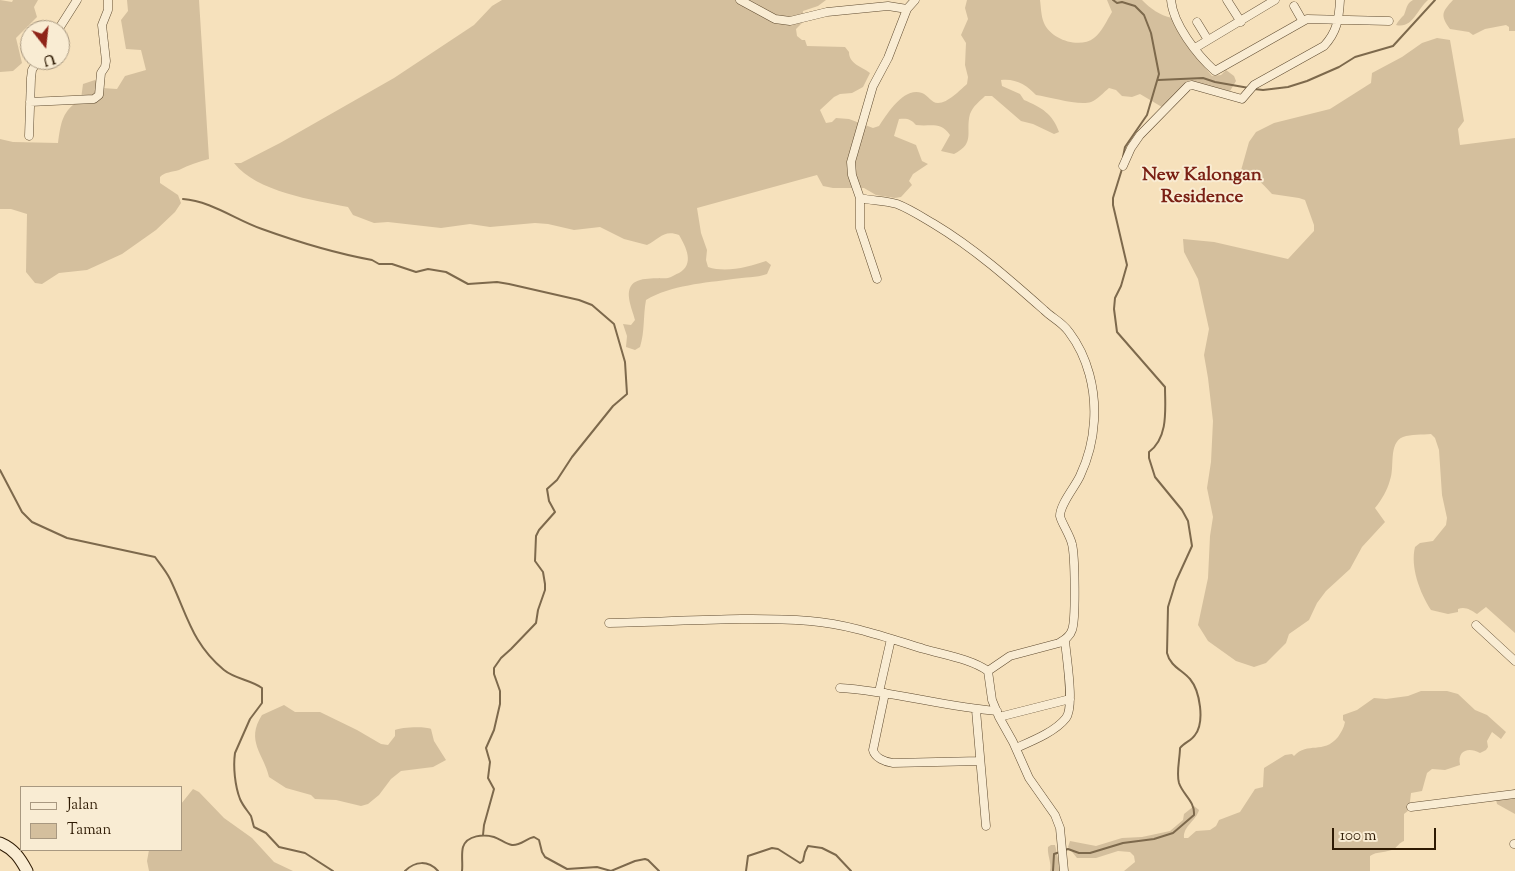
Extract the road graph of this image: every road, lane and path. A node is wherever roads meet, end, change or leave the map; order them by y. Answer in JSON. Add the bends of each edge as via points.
{"nodes":[{"id":1,"x":77,"y":0,"type":"edge"},
{"id":2,"x":108,"y":0,"type":"edge"},
{"id":3,"x":740,"y":0,"type":"edge"},
{"id":4,"x":915,"y":0,"type":"edge"},
{"id":5,"x":1171,"y":0,"type":"edge"},
{"id":6,"x":1226,"y":0,"type":"edge"},
{"id":7,"x":1275,"y":0,"type":"edge"},
{"id":8,"x":1340,"y":0,"type":"edge"},
{"id":9,"x":1294,"y":6,"type":"dead end"},
{"id":10,"x":907,"y":9,"type":"junction"},
{"id":11,"x":64,"y":20,"type":"edge"},
{"id":12,"x":1302,"y":20,"type":"junction"},
{"id":13,"x":1339,"y":20,"type":"junction"},
{"id":14,"x":1389,"y":21,"type":"dead end"},
{"id":15,"x":1197,"y":22,"type":"dead end"},
{"id":16,"x":1241,"y":22,"type":"junction"},
{"id":17,"x":1208,"y":40,"type":"junction"},
{"id":18,"x":1195,"y":48,"type":"junction"},
{"id":19,"x":32,"y":70,"type":"edge"},
{"id":20,"x":30,"y":102,"type":"junction"},
{"id":21,"x":29,"y":136,"type":"dead end"},
{"id":22,"x":1123,"y":166,"type":"dead end"},
{"id":23,"x":860,"y":198,"type":"junction"},
{"id":24,"x":877,"y":280,"type":"dead end"},
{"id":25,"x":610,"y":623,"type":"dead end"},
{"id":26,"x":1476,"y":625,"type":"dead end"},
{"id":27,"x":890,"y":639,"type":"junction"},
{"id":28,"x":1065,"y":640,"type":"junction"},
{"id":29,"x":1515,"y":661,"type":"edge"},
{"id":30,"x":988,"y":671,"type":"junction"},
{"id":31,"x":840,"y":688,"type":"dead end"},
{"id":32,"x":882,"y":692,"type":"junction"},
{"id":33,"x":1070,"y":699,"type":"junction"},
{"id":34,"x":976,"y":710,"type":"junction"},
{"id":35,"x":998,"y":714,"type":"junction"},
{"id":36,"x":1016,"y":748,"type":"junction"},
{"id":37,"x":980,"y":760,"type":"junction"},
{"id":38,"x":1515,"y":794,"type":"edge"},
{"id":39,"x":1411,"y":807,"type":"dead end"},
{"id":40,"x":986,"y":826,"type":"dead end"},
{"id":41,"x":0,"y":842,"type":"edge"},
{"id":42,"x":27,"y":871,"type":"edge"},
{"id":43,"x":1064,"y":871,"type":"edge"}],
"edges":[{"from":1,"to":11,"type":"street"},
{"from":2,"to":20,"type":"street","via":[[102,24],[106,64],[101,73],[99,95],[94,99]]},
{"from":3,"to":10,"type":"street","via":[[775,19],[790,21],[827,12],[888,6]]},
{"from":4,"to":10,"type":"street"},
{"from":5,"to":18,"type":"street","via":[[1172,12]]},
{"from":6,"to":16,"type":"street"},
{"from":7,"to":16,"type":"street"},
{"from":8,"to":13,"type":"street"},
{"from":9,"to":12,"type":"street"},
{"from":10,"to":23,"type":"street","via":[[888,58],[872,86],[851,162]]},
{"from":12,"to":13,"type":"street"},
{"from":12,"to":18,"type":"street","via":[[1218,71],[1213,70]]},
{"from":13,"to":14,"type":"street"},
{"from":13,"to":22,"type":"street","via":[[1324,46],[1251,88],[1242,99],[1188,86],[1140,135]]},
{"from":15,"to":17,"type":"street"},
{"from":16,"to":17,"type":"street"},
{"from":17,"to":18,"type":"street"},
{"from":19,"to":20,"type":"street"},
{"from":20,"to":21,"type":"street"},
{"from":23,"to":24,"type":"street","via":[[860,228]]},
{"from":23,"to":28,"type":"street","via":[[907,208],[957,238],[1060,321],[1077,344],[1092,385],[1094,422],[1086,461],[1060,516],[1073,545],[1074,563],[1074,616],[1072,631]]},
{"from":25,"to":27,"type":"street","via":[[756,618],[809,621]]},
{"from":26,"to":29,"type":"street"},
{"from":27,"to":30,"type":"street","via":[[960,659]]},
{"from":27,"to":32,"type":"street"},
{"from":28,"to":30,"type":"street","via":[[1010,656]]},
{"from":28,"to":33,"type":"street"},
{"from":30,"to":35,"type":"street","via":[[992,700]]},
{"from":31,"to":32,"type":"street"},
{"from":32,"to":34,"type":"street"},
{"from":32,"to":37,"type":"street","via":[[873,750],[880,759],[893,763]]},
{"from":33,"to":35,"type":"street"},
{"from":33,"to":36,"type":"street","via":[[1069,712],[1062,722]]},
{"from":34,"to":35,"type":"street"},
{"from":34,"to":37,"type":"street"},
{"from":35,"to":36,"type":"street"},
{"from":36,"to":43,"type":"street","via":[[1029,778],[1055,815],[1060,828]]},
{"from":37,"to":40,"type":"street"},
{"from":38,"to":39,"type":"street"},
{"from":41,"to":42,"type":"main road","via":[[17,854]]}]}
